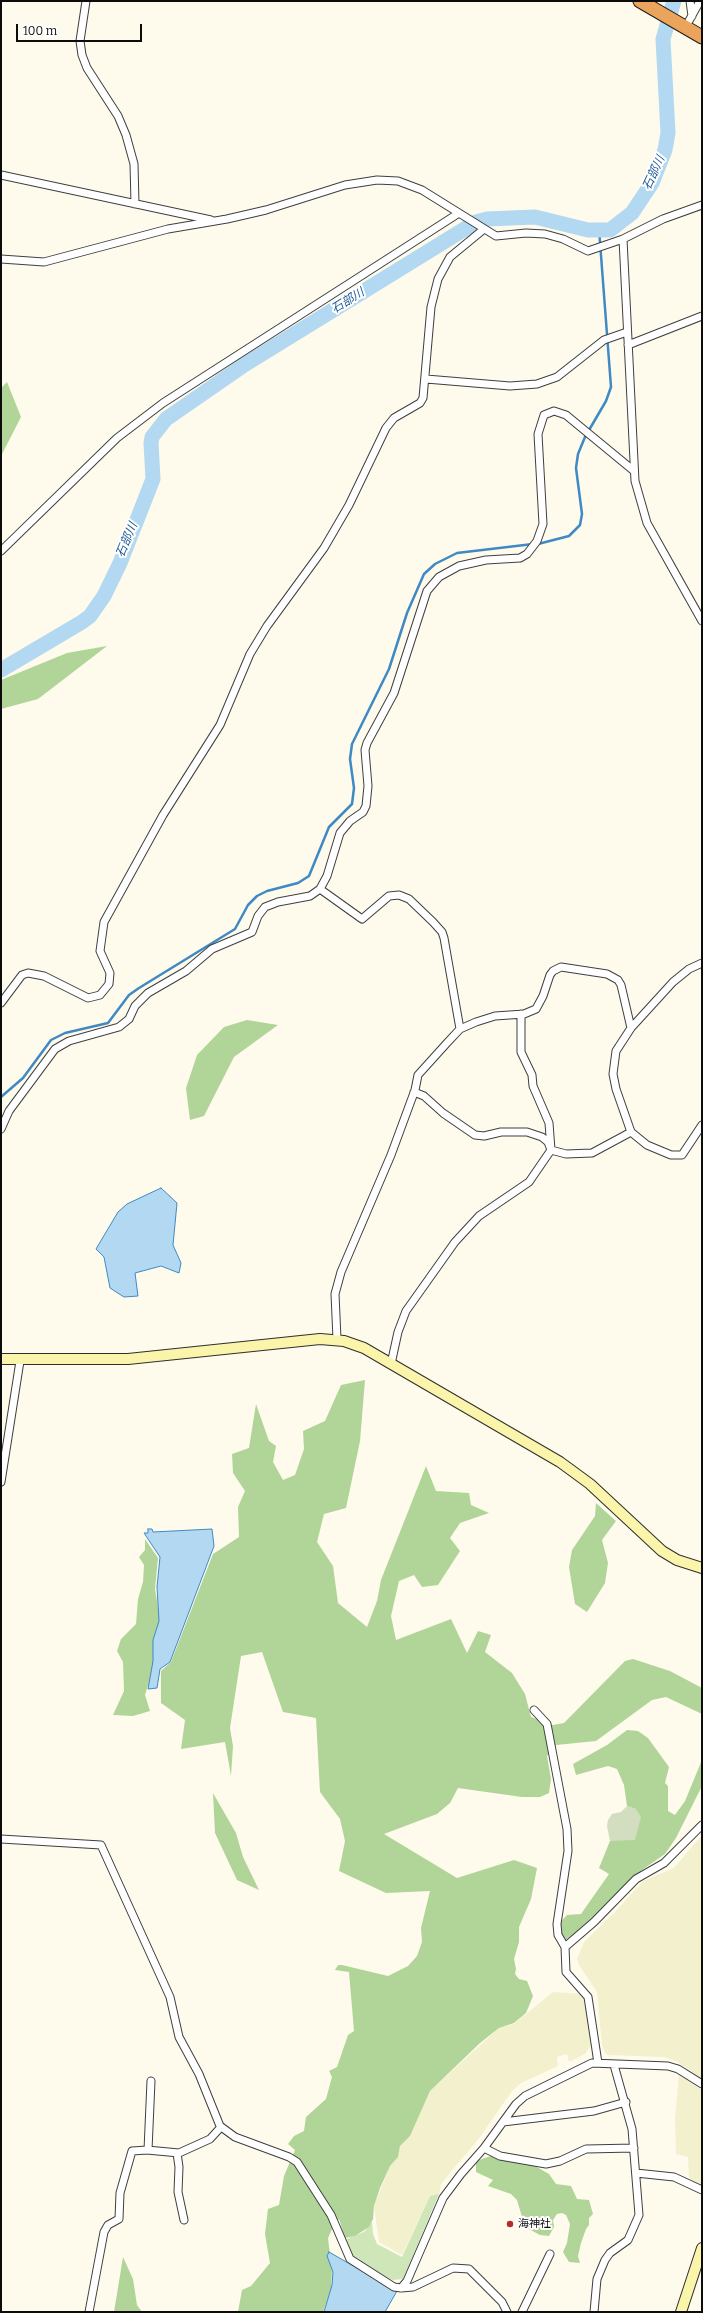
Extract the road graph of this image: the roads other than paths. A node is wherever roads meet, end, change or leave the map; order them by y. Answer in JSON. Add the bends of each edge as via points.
{"nodes":[{"id":1,"x":86,"y":1,"type":"edge"},
{"id":2,"x":640,"y":1,"type":"edge"},
{"id":3,"x":690,"y":1,"type":"edge"},
{"id":4,"x":700,"y":1,"type":"edge"},
{"id":5,"x":659,"y":8,"type":"edge"},
{"id":6,"x":692,"y":16,"type":"junction"},
{"id":7,"x":683,"y":26,"type":"junction"},
{"id":8,"x":702,"y":37,"type":"edge"},
{"id":9,"x":1,"y":175,"type":"edge"},
{"id":10,"x":135,"y":204,"type":"junction"},
{"id":11,"x":702,"y":205,"type":"edge"},
{"id":12,"x":458,"y":213,"type":"junction"},
{"id":13,"x":215,"y":220,"type":"junction"},
{"id":14,"x":484,"y":229,"type":"junction"},
{"id":15,"x":623,"y":239,"type":"junction"},
{"id":16,"x":1,"y":260,"type":"edge"},
{"id":17,"x":702,"y":316,"type":"edge"},
{"id":18,"x":627,"y":332,"type":"junction"},
{"id":19,"x":628,"y":345,"type":"junction"},
{"id":20,"x":426,"y":379,"type":"junction"},
{"id":21,"x":634,"y":471,"type":"junction"},
{"id":22,"x":1,"y":551,"type":"edge"},
{"id":23,"x":702,"y":621,"type":"edge"},
{"id":24,"x":320,"y":888,"type":"junction"},
{"id":25,"x":702,"y":963,"type":"edge"},
{"id":26,"x":1,"y":1003,"type":"edge"},
{"id":27,"x":521,"y":1014,"type":"junction"},
{"id":28,"x":631,"y":1028,"type":"junction"},
{"id":29,"x":460,"y":1029,"type":"junction"},
{"id":30,"x":414,"y":1092,"type":"junction"},
{"id":31,"x":702,"y":1125,"type":"edge"},
{"id":32,"x":1,"y":1129,"type":"edge"},
{"id":33,"x":631,"y":1132,"type":"junction"},
{"id":34,"x":551,"y":1150,"type":"junction"},
{"id":35,"x":337,"y":1339,"type":"junction"},
{"id":36,"x":1,"y":1359,"type":"edge"},
{"id":37,"x":20,"y":1361,"type":"junction"},
{"id":38,"x":391,"y":1364,"type":"junction"},
{"id":39,"x":1,"y":1482,"type":"edge"},
{"id":40,"x":702,"y":1568,"type":"edge"},
{"id":41,"x":534,"y":1710,"type":"dead end"},
{"id":42,"x":702,"y":1825,"type":"edge"},
{"id":43,"x":1,"y":1839,"type":"edge"},
{"id":44,"x":565,"y":1947,"type":"junction"},
{"id":45,"x":598,"y":2063,"type":"junction"},
{"id":46,"x":614,"y":2065,"type":"junction"},
{"id":47,"x":151,"y":2081,"type":"dead end"},
{"id":48,"x":702,"y":2084,"type":"edge"},
{"id":49,"x":626,"y":2102,"type":"junction"},
{"id":50,"x":503,"y":2122,"type":"junction"},
{"id":51,"x":221,"y":2127,"type":"junction"},
{"id":52,"x":484,"y":2148,"type":"junction"},
{"id":53,"x":634,"y":2148,"type":"junction"},
{"id":54,"x":148,"y":2150,"type":"junction"},
{"id":55,"x":177,"y":2153,"type":"junction"},
{"id":56,"x":636,"y":2173,"type":"junction"},
{"id":57,"x":702,"y":2190,"type":"edge"},
{"id":58,"x":184,"y":2220,"type":"dead end"},
{"id":59,"x":702,"y":2248,"type":"edge"},
{"id":60,"x":550,"y":2254,"type":"dead end"},
{"id":61,"x":401,"y":2288,"type":"junction"},
{"id":62,"x":89,"y":2312,"type":"edge"},
{"id":63,"x":507,"y":2312,"type":"edge"},
{"id":64,"x":522,"y":2312,"type":"edge"},
{"id":65,"x":594,"y":2312,"type":"edge"},
{"id":66,"x":681,"y":2312,"type":"edge"}],
"edges":[{"from":1,"to":10,"type":"street","via":[[80,41],[82,55],[87,68],[118,116],[126,135],[134,164]]},
{"from":2,"to":5,"type":"highway"},
{"from":3,"to":6,"type":"street"},
{"from":4,"to":6,"type":"street"},
{"from":5,"to":7,"type":"highway"},
{"from":6,"to":7,"type":"street"},
{"from":7,"to":8,"type":"highway"},
{"from":9,"to":10,"type":"street"},
{"from":10,"to":13,"type":"street"},
{"from":11,"to":15,"type":"street","via":[[663,219]]},
{"from":12,"to":13,"type":"street","via":[[414,186],[398,181],[377,180],[344,185],[266,210]]},
{"from":12,"to":14,"type":"street"},
{"from":12,"to":22,"type":"street","via":[[163,403],[116,438]]},
{"from":13,"to":16,"type":"street","via":[[168,229],[44,262]]},
{"from":14,"to":15,"type":"street","via":[[501,236],[545,234],[588,251]]},
{"from":14,"to":20,"type":"street","via":[[450,257],[438,279],[431,307]]},
{"from":15,"to":18,"type":"street"},
{"from":17,"to":19,"type":"street"},
{"from":18,"to":19,"type":"street"},
{"from":18,"to":20,"type":"street","via":[[604,340],[557,377],[537,384],[510,386]]},
{"from":19,"to":21,"type":"street"},
{"from":20,"to":26,"type":"street","via":[[420,403],[390,423],[349,506],[324,548],[267,626],[250,654],[220,725],[163,815],[104,922],[100,951],[110,973],[109,984],[100,995],[88,998],[44,976],[28,973],[22,975]]},
{"from":21,"to":23,"type":"street","via":[[647,523]]},
{"from":21,"to":24,"type":"street","via":[[566,415],[554,411],[544,415],[538,434],[543,524],[537,541],[527,554],[520,558],[486,560],[459,566],[439,578],[427,591],[394,693],[365,750],[368,786],[366,806],[363,812],[340,833],[327,876]]},
{"from":24,"to":29,"type":"street","via":[[362,919],[389,896],[398,895],[409,899],[434,922],[444,938]]},
{"from":24,"to":32,"type":"street","via":[[310,896],[265,907],[258,916],[252,932],[212,948],[186,971],[148,993],[135,1006],[129,1019],[119,1027],[69,1041],[55,1049],[9,1111]]},
{"from":25,"to":28,"type":"street","via":[[689,969],[673,982]]},
{"from":27,"to":28,"type":"street","via":[[536,1009],[553,970],[567,967],[607,974],[618,980]]},
{"from":27,"to":29,"type":"street","via":[[489,1018]]},
{"from":27,"to":34,"type":"street","via":[[521,1052],[532,1074],[533,1086],[549,1123]]},
{"from":28,"to":33,"type":"street","via":[[616,1051],[613,1074]]},
{"from":29,"to":30,"type":"street","via":[[418,1075]]},
{"from":30,"to":34,"type":"street","via":[[424,1096],[475,1135],[527,1132],[542,1137],[548,1142]]},
{"from":30,"to":35,"type":"street","via":[[339,1279],[335,1294]]},
{"from":31,"to":33,"type":"street","via":[[687,1150],[679,1156],[653,1148]]},
{"from":33,"to":34,"type":"street","via":[[587,1154],[572,1155]]},
{"from":34,"to":38,"type":"street","via":[[529,1182],[479,1216],[455,1242],[406,1311]]},
{"from":35,"to":37,"type":"street","via":[[128,1359]]},
{"from":35,"to":38,"type":"street","via":[[364,1348]]},
{"from":36,"to":37,"type":"street"},
{"from":37,"to":39,"type":"street"},
{"from":38,"to":40,"type":"street","via":[[560,1462],[590,1484],[662,1551],[681,1562]]},
{"from":41,"to":44,"type":"street","via":[[547,1724],[567,1829],[568,1851],[557,1924],[558,1936]]},
{"from":42,"to":44,"type":"street","via":[[664,1863],[636,1879],[594,1922]]},
{"from":43,"to":51,"type":"street","via":[[101,1845],[170,1996],[179,2037],[199,2074]]},
{"from":44,"to":45,"type":"street","via":[[566,1972],[588,1997]]},
{"from":45,"to":46,"type":"street"},
{"from":45,"to":50,"type":"street","via":[[588,2064],[525,2096]]},
{"from":46,"to":48,"type":"street","via":[[672,2067]]},
{"from":46,"to":49,"type":"street"},
{"from":47,"to":54,"type":"street"},
{"from":49,"to":50,"type":"street","via":[[594,2111]]},
{"from":49,"to":53,"type":"street"},
{"from":50,"to":52,"type":"street"},
{"from":51,"to":55,"type":"street","via":[[210,2139]]},
{"from":51,"to":61,"type":"street","via":[[236,2137],[297,2162],[331,2215],[350,2259],[394,2287]]},
{"from":52,"to":53,"type":"street","via":[[500,2156],[546,2164],[560,2162],[586,2149]]},
{"from":52,"to":61,"type":"street","via":[[443,2198],[408,2281]]},
{"from":53,"to":56,"type":"street"},
{"from":54,"to":55,"type":"street"},
{"from":54,"to":62,"type":"street","via":[[131,2152],[120,2193],[119,2219],[108,2225],[104,2232]]},
{"from":55,"to":58,"type":"street","via":[[178,2192]]},
{"from":56,"to":57,"type":"street","via":[[674,2177]]},
{"from":56,"to":65,"type":"street","via":[[639,2215],[628,2240],[610,2253],[605,2260],[597,2279]]},
{"from":59,"to":66,"type":"street"},
{"from":60,"to":64,"type":"street"},
{"from":61,"to":63,"type":"street","via":[[412,2287],[438,2274],[461,2267],[476,2273],[502,2302]]}]}
